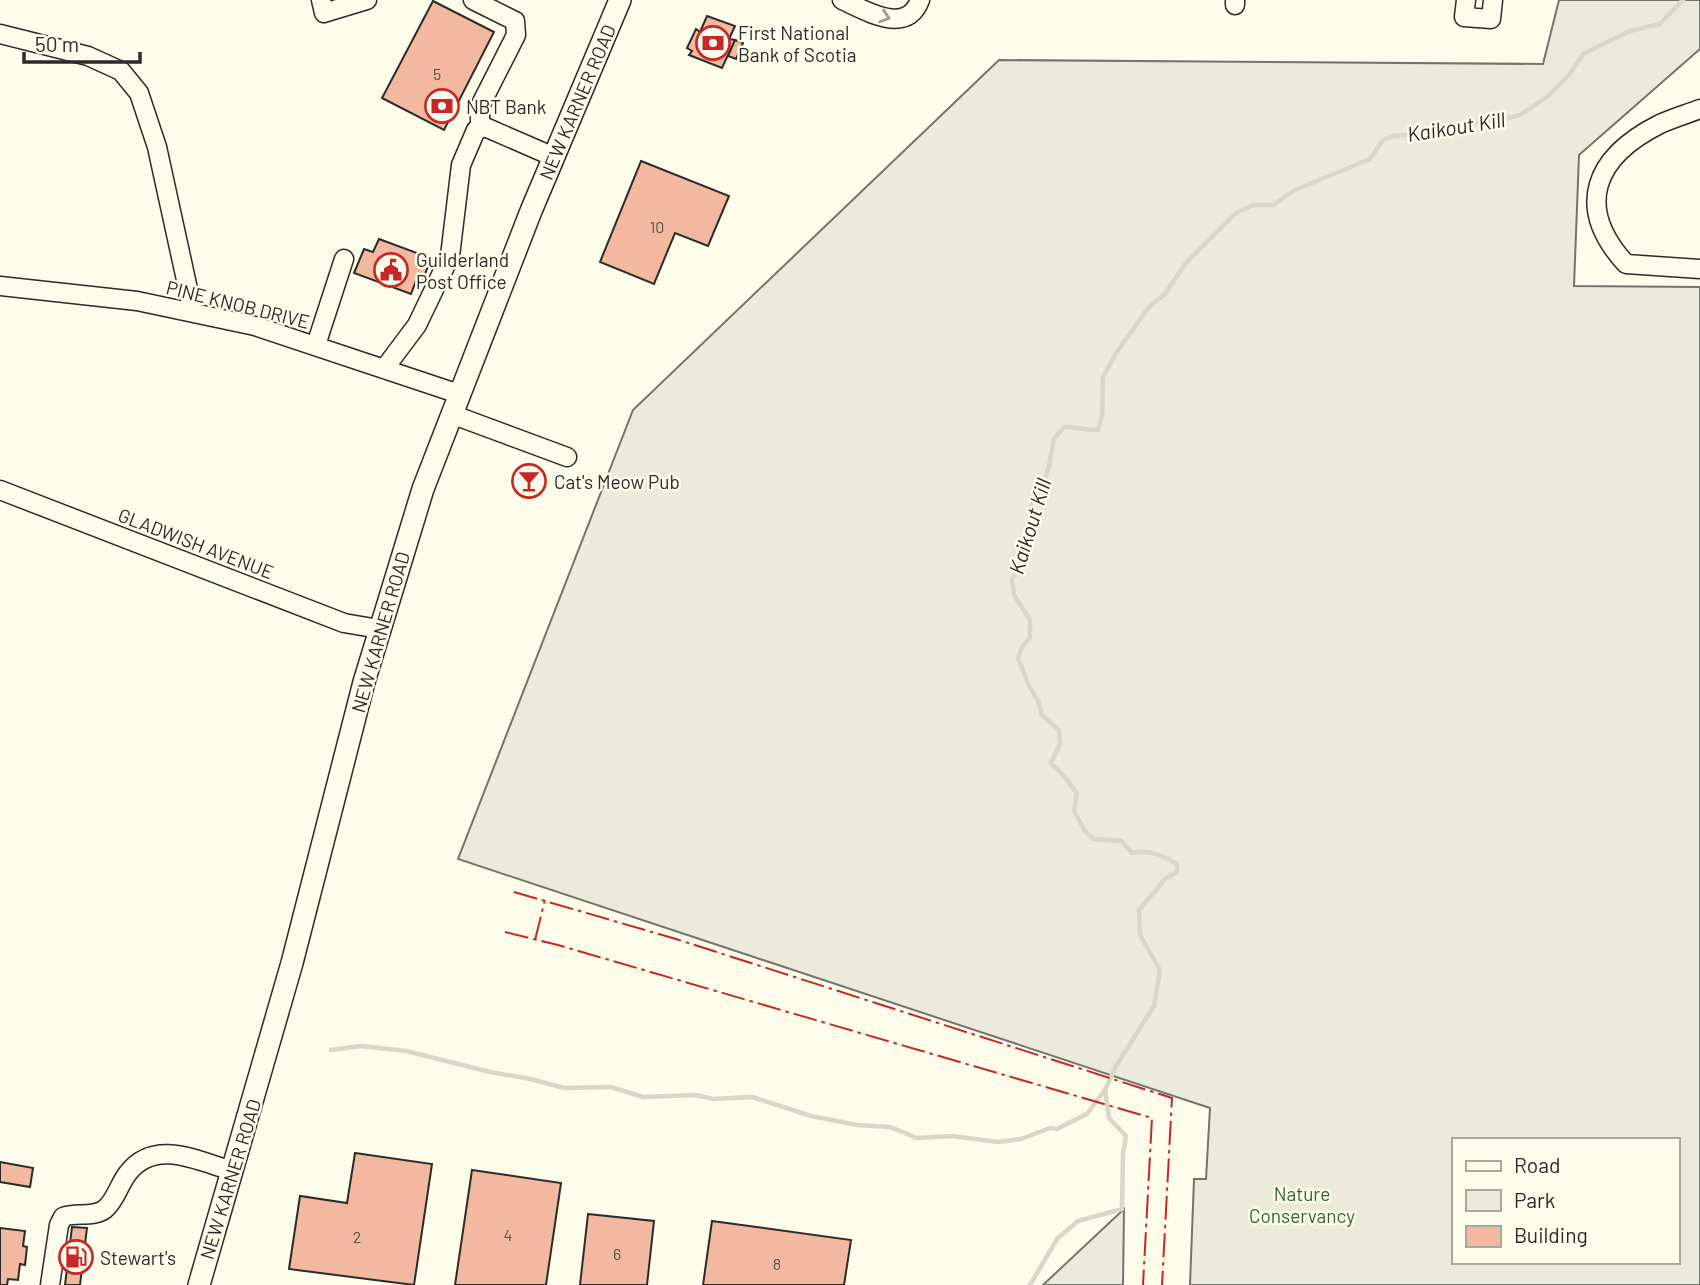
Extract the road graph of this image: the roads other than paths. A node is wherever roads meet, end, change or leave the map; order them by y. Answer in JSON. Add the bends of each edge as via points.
{"nodes":[{"id":1,"x":321,"y":0,"type":"edge"},
{"id":2,"x":367,"y":0,"type":"edge"},
{"id":3,"x":473,"y":0,"type":"edge"},
{"id":4,"x":620,"y":0,"type":"edge"},
{"id":5,"x":842,"y":0,"type":"edge"},
{"id":6,"x":920,"y":0,"type":"edge"},
{"id":7,"x":1466,"y":0,"type":"edge"},
{"id":8,"x":1493,"y":0,"type":"edge"},
{"id":9,"x":0,"y":34,"type":"edge"},
{"id":10,"x":1700,"y":109,"type":"edge"},
{"id":11,"x":480,"y":129,"type":"junction"},
{"id":12,"x":554,"y":157,"type":"junction"},
{"id":13,"x":344,"y":259,"type":"dead end"},
{"id":14,"x":1700,"y":269,"type":"edge"},
{"id":15,"x":0,"y":286,"type":"edge"},
{"id":16,"x":193,"y":312,"type":"junction"},
{"id":17,"x":316,"y":345,"type":"junction"},
{"id":18,"x":384,"y":369,"type":"junction"},
{"id":19,"x":455,"y":404,"type":"junction"},
{"id":20,"x":566,"y":457,"type":"dead end"},
{"id":21,"x":0,"y":490,"type":"edge"},
{"id":22,"x":379,"y":629,"type":"junction"},
{"id":23,"x":232,"y":1171,"type":"junction"},
{"id":24,"x":50,"y":1285,"type":"edge"},
{"id":25,"x":199,"y":1285,"type":"edge"}],
"edges":[{"from":1,"to":2,"type":"street","via":[[324,12]]},
{"from":3,"to":11,"type":"street","via":[[517,26],[480,107]]},
{"from":4,"to":12,"type":"main road","name":"NEW KARNER ROAD"},
{"from":5,"to":6,"type":"street","one_way":true,"via":[[898,21],[909,17]]},
{"from":7,"to":8,"type":"street","via":[[1464,17],[1491,19]]},
{"from":9,"to":16,"type":"street","via":[[88,57],[121,71],[139,93],[157,147]]},
{"from":10,"to":14,"type":"street","via":[[1658,125],[1625,148],[1604,169],[1594,195],[1610,247],[1626,264]]},
{"from":11,"to":12,"type":"street","via":[[485,127]]},
{"from":11,"to":18,"type":"street","via":[[461,165],[450,256],[417,325]]},
{"from":12,"to":19,"type":"main road","name":"NEW KARNER ROAD"},
{"from":13,"to":17,"type":"street"},
{"from":15,"to":16,"type":"street","name":"PINE KNOB DRIVE"},
{"from":16,"to":17,"type":"street","name":"PINE KNOB DRIVE"},
{"from":17,"to":18,"type":"street","name":"PINE KNOB DRIVE"},
{"from":18,"to":19,"type":"street","name":"PINE KNOB DRIVE"},
{"from":19,"to":20,"type":"street","name":"PINE KNOB DRIVE"},
{"from":19,"to":22,"type":"main road","name":"NEW KARNER ROAD"},
{"from":21,"to":22,"type":"street","name":"GLADWISH AVENUE","via":[[344,623]]},
{"from":22,"to":23,"type":"main road","name":"NEW KARNER ROAD","via":[[292,964]]},
{"from":23,"to":24,"type":"street","via":[[177,1154],[145,1158],[133,1167],[103,1210],[63,1217]]},
{"from":23,"to":25,"type":"main road","name":"NEW KARNER ROAD"}]}
